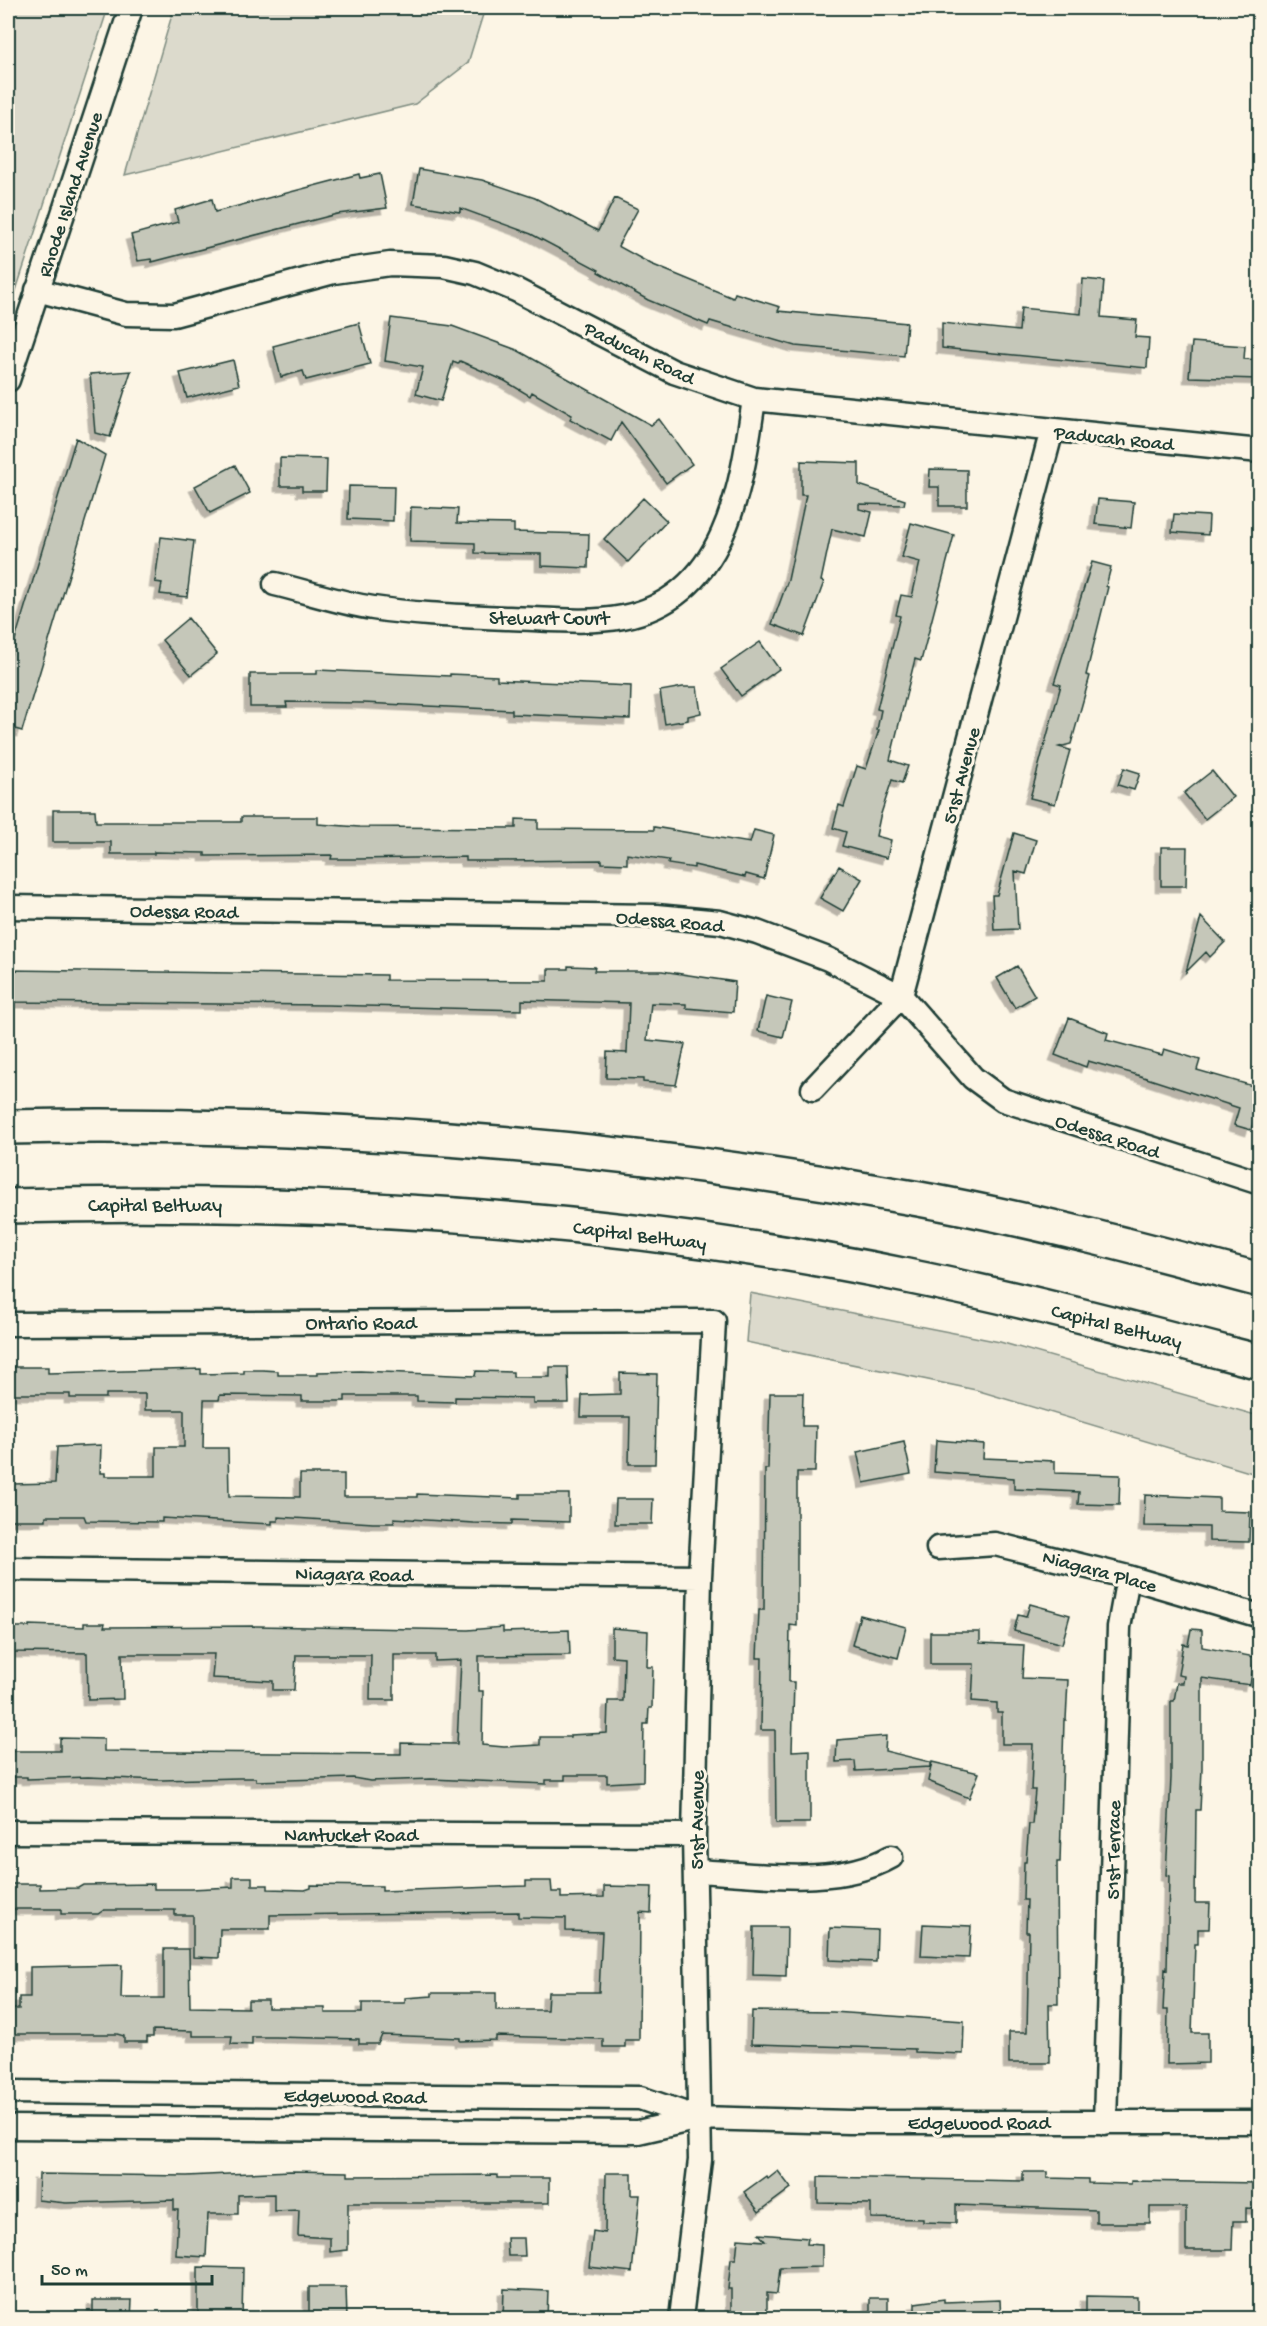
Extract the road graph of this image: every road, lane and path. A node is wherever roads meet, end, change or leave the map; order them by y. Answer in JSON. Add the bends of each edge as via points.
{"nodes":[{"id":1,"x":131,"y":8,"type":"edge"},
{"id":2,"x":37,"y":290,"type":"junction"},
{"id":3,"x":8,"y":380,"type":"edge"},
{"id":4,"x":754,"y":399,"type":"junction"},
{"id":5,"x":1052,"y":430,"type":"junction"},
{"id":6,"x":1260,"y":452,"type":"edge"},
{"id":7,"x":276,"y":584,"type":"dead end"},
{"id":8,"x":8,"y":907,"type":"edge"},
{"id":9,"x":902,"y":996,"type":"junction"},
{"id":10,"x":813,"y":1089,"type":"dead end"},
{"id":11,"x":8,"y":1127,"type":"edge"},
{"id":12,"x":1260,"y":1183,"type":"edge"},
{"id":13,"x":8,"y":1206,"type":"edge"},
{"id":14,"x":1260,"y":1280,"type":"edge"},
{"id":15,"x":714,"y":1321,"type":"joint"},
{"id":16,"x":8,"y":1324,"type":"edge"},
{"id":17,"x":1260,"y":1362,"type":"edge"},
{"id":18,"x":938,"y":1548,"type":"dead end"},
{"id":19,"x":8,"y":1569,"type":"edge"},
{"id":20,"x":700,"y":1577,"type":"junction"},
{"id":21,"x":1128,"y":1577,"type":"junction"},
{"id":22,"x":1260,"y":1616,"type":"edge"},
{"id":23,"x":8,"y":1832,"type":"edge"},
{"id":24,"x":694,"y":1835,"type":"junction"},
{"id":25,"x":891,"y":1857,"type":"dead end"},
{"id":26,"x":696,"y":1871,"type":"junction"},
{"id":27,"x":8,"y":2092,"type":"edge"},
{"id":28,"x":699,"y":2118,"type":"junction"},
{"id":29,"x":1260,"y":2122,"type":"edge"},
{"id":30,"x":1105,"y":2123,"type":"junction"},
{"id":31,"x":8,"y":2127,"type":"edge"},
{"id":32,"x":681,"y":2319,"type":"edge"}],
"edges":[{"from":1,"to":2,"type":"street","name":"Rhode Island Avenue"},
{"from":2,"to":3,"type":"street","name":"Rhode Island Avenue"},
{"from":2,"to":4,"type":"street","name":"Paducah Road","via":[[126,314],[174,315],[334,272],[390,264],[444,266],[475,273],[516,290],[674,372]]},
{"from":4,"to":5,"type":"street","name":"Paducah Road"},
{"from":4,"to":7,"type":"street","name":"Stewart Court","via":[[743,471],[726,531],[675,594],[636,614],[599,620],[558,620],[421,613],[372,608]]},
{"from":5,"to":6,"type":"street","name":"Paducah Road"},
{"from":5,"to":9,"type":"street","name":"51st Avenue"},
{"from":8,"to":9,"type":"street","name":"Odessa Road","via":[[689,918],[757,932],[828,959]]},
{"from":9,"to":10,"type":"street","name":"51st Avenue"},
{"from":9,"to":12,"type":"street","name":"Odessa Road","via":[[973,1078],[1003,1100]]},
{"from":11,"to":14,"type":"highway","via":[[242,1127],[395,1133],[721,1166],[921,1199],[1102,1238]]},
{"from":13,"to":17,"type":"highway","name":"Capital Beltway","via":[[238,1204],[392,1209],[549,1222],[699,1241],[904,1275],[1081,1315]]},
{"from":15,"to":16,"type":"street","name":"Ontario Road"},
{"from":15,"to":20,"type":"street","name":"51st Avenue"},
{"from":18,"to":21,"type":"street","name":"Niagara Place","via":[[995,1544]]},
{"from":19,"to":20,"type":"street","name":"Niagara Road"},
{"from":20,"to":24,"type":"street","name":"51st Avenue"},
{"from":21,"to":22,"type":"street","name":"Niagara Place"},
{"from":21,"to":30,"type":"street","name":"51st Terrace","via":[[1118,1637]]},
{"from":23,"to":24,"type":"street","name":"Nantucket Road"},
{"from":24,"to":26,"type":"street","name":"51st Avenue"},
{"from":25,"to":26,"type":"street","via":[[841,1875]]},
{"from":26,"to":28,"type":"street","name":"51st Avenue"},
{"from":27,"to":28,"type":"street","name":"Edgewood Road","via":[[640,2098]]},
{"from":28,"to":30,"type":"street","name":"Edgewood Road"},
{"from":28,"to":31,"type":"street","name":"Edgewood Road","via":[[638,2132]]},
{"from":28,"to":32,"type":"street","name":"51st Avenue","via":[[700,2160]]},
{"from":29,"to":30,"type":"street","name":"Edgewood Road"}]}
